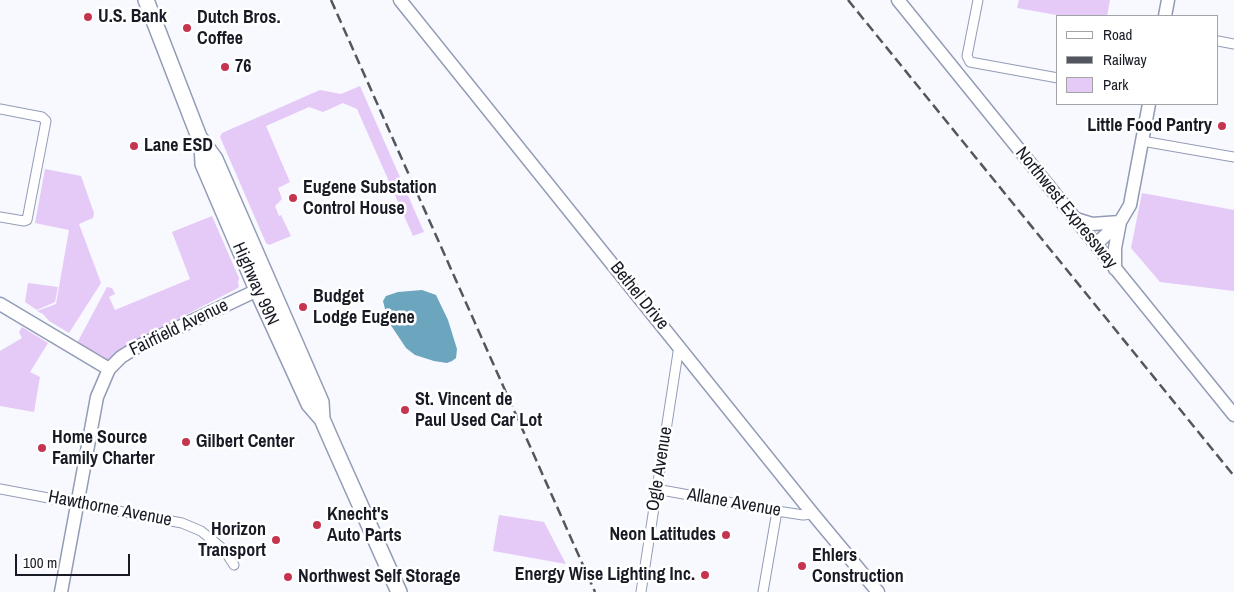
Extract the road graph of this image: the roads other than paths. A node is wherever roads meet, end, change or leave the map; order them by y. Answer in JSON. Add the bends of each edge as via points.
{"nodes":[{"id":1,"x":146,"y":0,"type":"edge"},
{"id":2,"x":400,"y":0,"type":"edge"},
{"id":3,"x":898,"y":0,"type":"edge"},
{"id":4,"x":978,"y":0,"type":"edge"},
{"id":5,"x":1168,"y":0,"type":"edge"},
{"id":6,"x":1165,"y":15,"type":"edge"},
{"id":7,"x":1219,"y":41,"type":"edge"},
{"id":8,"x":1234,"y":44,"type":"edge"},
{"id":9,"x":1056,"y":78,"type":"edge"},
{"id":10,"x":1149,"y":105,"type":"edge"},
{"id":11,"x":0,"y":109,"type":"edge"},
{"id":12,"x":1142,"y":141,"type":"junction"},
{"id":13,"x":1234,"y":157,"type":"edge"},
{"id":14,"x":0,"y":217,"type":"edge"},
{"id":15,"x":1076,"y":220,"type":"junction"},
{"id":16,"x":1120,"y":222,"type":"junction"},
{"id":17,"x":1096,"y":244,"type":"junction"},
{"id":18,"x":1116,"y":269,"type":"junction"},
{"id":19,"x":263,"y":288,"type":"junction"},
{"id":20,"x":0,"y":304,"type":"edge"},
{"id":21,"x":679,"y":346,"type":"junction"},
{"id":22,"x":109,"y":369,"type":"junction"},
{"id":23,"x":1234,"y":415,"type":"edge"},
{"id":24,"x":0,"y":489,"type":"edge"},
{"id":25,"x":656,"y":490,"type":"junction"},
{"id":26,"x":77,"y":503,"type":"junction"},
{"id":27,"x":777,"y":511,"type":"junction"},
{"id":28,"x":813,"y":514,"type":"junction"},
{"id":29,"x":234,"y":565,"type":"dead end"},
{"id":30,"x":61,"y":592,"type":"edge"},
{"id":31,"x":399,"y":592,"type":"edge"},
{"id":32,"x":642,"y":592,"type":"edge"},
{"id":33,"x":763,"y":592,"type":"edge"},
{"id":34,"x":878,"y":592,"type":"edge"}],
"edges":[{"from":1,"to":19,"type":"main road","name":"Highway 99N","via":[[202,143],[215,160]]},
{"from":2,"to":21,"type":"street","name":"Bethel Drive"},
{"from":3,"to":15,"type":"street","name":"Northwest Expressway"},
{"from":4,"to":9,"type":"street","via":[[967,56],[970,62]]},
{"from":5,"to":6,"type":"street"},
{"from":7,"to":8,"type":"street"},
{"from":10,"to":12,"type":"street"},
{"from":11,"to":14,"type":"street","via":[[46,121],[27,220]]},
{"from":12,"to":13,"type":"street"},
{"from":12,"to":16,"type":"street","via":[[1130,206]]},
{"from":15,"to":16,"type":"street","via":[[1092,224]]},
{"from":15,"to":17,"type":"street","name":"Northwest Expressway"},
{"from":16,"to":17,"type":"street"},
{"from":16,"to":18,"type":"street","via":[[1115,248]]},
{"from":17,"to":18,"type":"street","name":"Northwest Expressway"},
{"from":18,"to":23,"type":"street","name":"Northwest Expressway"},
{"from":19,"to":22,"type":"street","name":"Fairfield Avenue","via":[[137,347]]},
{"from":19,"to":31,"type":"main road","name":"Highway 99N","via":[[309,404],[322,419]]},
{"from":20,"to":22,"type":"street"},
{"from":21,"to":25,"type":"street","name":"Ogle Avenue"},
{"from":21,"to":28,"type":"street","name":"Bethel Drive"},
{"from":22,"to":26,"type":"street","name":"Fairfield Avenue","via":[[97,397]]},
{"from":24,"to":26,"type":"street","name":"Hawthorne Avenue"},
{"from":25,"to":27,"type":"street","name":"Allane Avenue"},
{"from":25,"to":32,"type":"street","name":"Ogle Avenue"},
{"from":26,"to":29,"type":"street","name":"Hawthorne Avenue","via":[[192,526],[212,538]]},
{"from":26,"to":30,"type":"street","name":"Fairfield Avenue"},
{"from":27,"to":28,"type":"street","name":"Allane Avenue"},
{"from":27,"to":33,"type":"street"},
{"from":28,"to":34,"type":"street","name":"Bethel Drive"}]}
